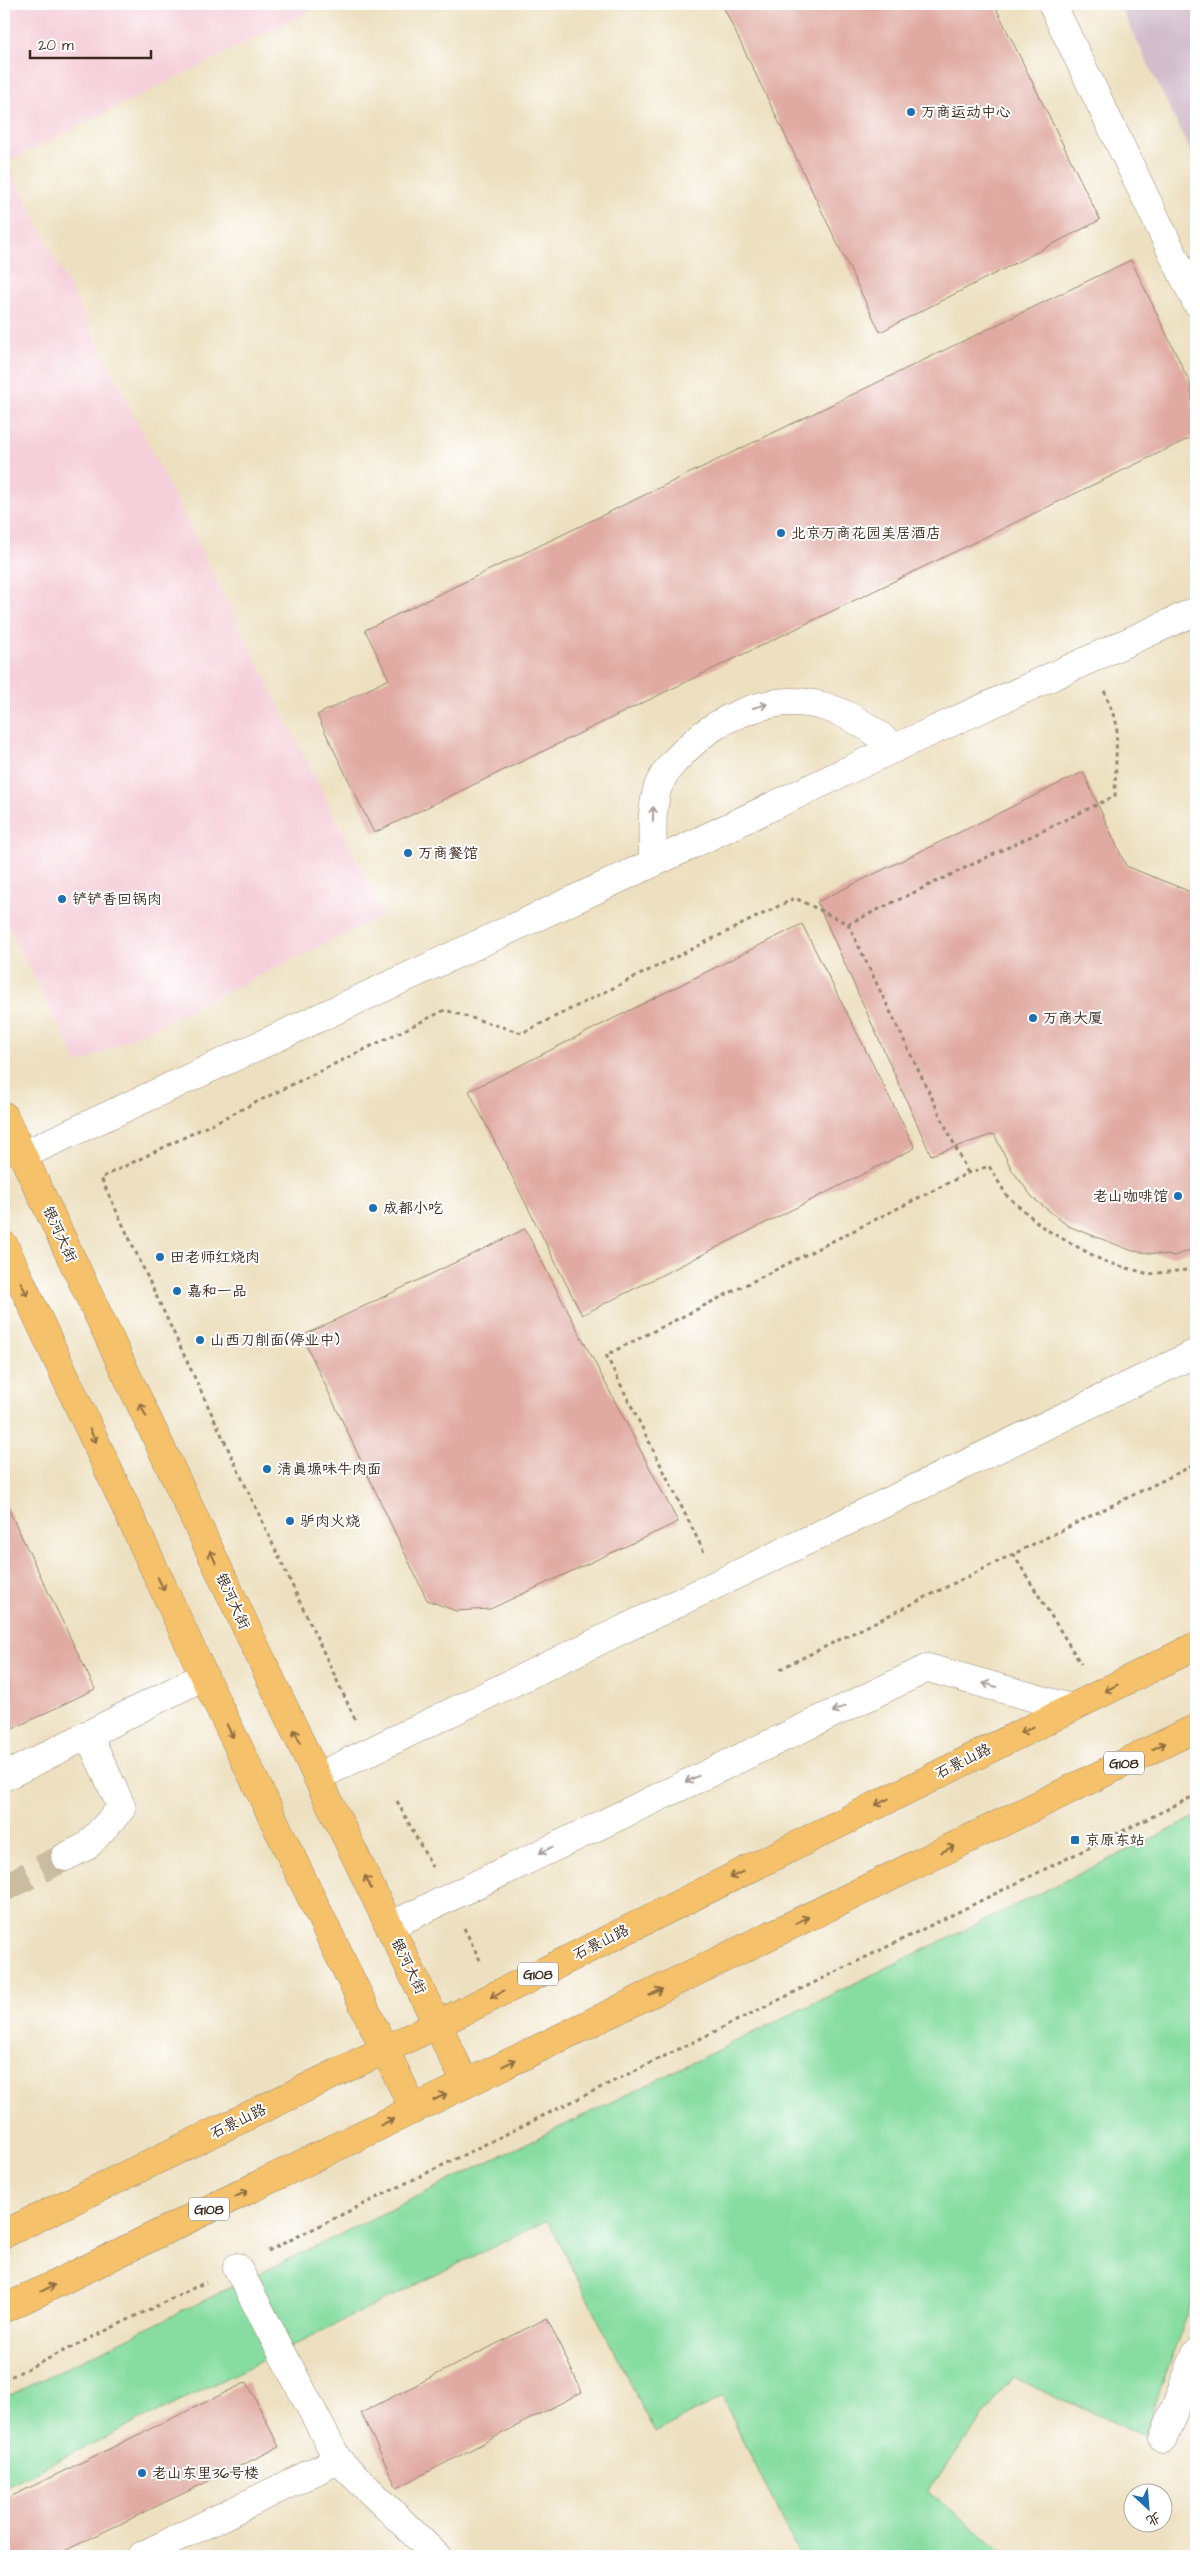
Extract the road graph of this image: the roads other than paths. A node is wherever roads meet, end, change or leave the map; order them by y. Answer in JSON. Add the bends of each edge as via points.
{"nodes":[{"id":1,"x":1052,"y":4,"type":"edge"},
{"id":2,"x":1196,"y":302,"type":"edge"},
{"id":3,"x":1196,"y":611,"type":"edge"},
{"id":4,"x":895,"y":748,"type":"junction"},
{"id":5,"x":653,"y":863,"type":"junction"},
{"id":6,"x":4,"y":1116,"type":"edge"},
{"id":7,"x":23,"y":1155,"type":"junction"},
{"id":8,"x":4,"y":1245,"type":"edge"},
{"id":9,"x":1196,"y":1353,"type":"edge"},
{"id":10,"x":1196,"y":1646,"type":"edge"},
{"id":11,"x":204,"y":1676,"type":"junction"},
{"id":12,"x":1071,"y":1708,"type":"junction"},
{"id":13,"x":1196,"y":1728,"type":"edge"},
{"id":14,"x":88,"y":1734,"type":"junction"},
{"id":15,"x":4,"y":1777,"type":"edge"},
{"id":16,"x":316,"y":1777,"type":"junction"},
{"id":17,"x":65,"y":1857,"type":"tunnel mouth"},
{"id":18,"x":390,"y":1926,"type":"junction"},
{"id":19,"x":438,"y":2024,"type":"junction"},
{"id":20,"x":384,"y":2050,"type":"junction"},
{"id":21,"x":466,"y":2084,"type":"junction"},
{"id":22,"x":414,"y":2110,"type":"junction"},
{"id":23,"x":4,"y":2234,"type":"edge"},
{"id":24,"x":237,"y":2266,"type":"road end"},
{"id":25,"x":4,"y":2309,"type":"edge"},
{"id":26,"x":1196,"y":2353,"type":"edge"},
{"id":27,"x":1163,"y":2439,"type":"dead end"},
{"id":28,"x":338,"y":2460,"type":"junction"},
{"id":29,"x":142,"y":2556,"type":"edge"},
{"id":30,"x":437,"y":2556,"type":"edge"}],
"edges":[{"from":1,"to":2,"type":"street"},
{"from":3,"to":4,"type":"street"},
{"from":4,"to":5,"type":"street"},
{"from":5,"to":4,"type":"street","one_way":true,"via":[[653,807],[658,785],[674,761],[718,722],[758,706],[790,700],[836,710],[870,727]]},
{"from":5,"to":7,"type":"street"},
{"from":6,"to":7,"type":"main road","name":"银河大街"},
{"from":16,"to":7,"type":"main road","name":"银河大街","one_way":true},
{"from":8,"to":11,"type":"main road","one_way":true},
{"from":9,"to":16,"type":"street"},
{"from":10,"to":12,"type":"main road","name":"石景山路","number":"G108","one_way":true},
{"from":11,"to":14,"type":"street"},
{"from":11,"to":20,"type":"main road","one_way":true},
{"from":12,"to":18,"type":"street","one_way":true,"via":[[928,1668]]},
{"from":12,"to":19,"type":"main road","name":"石景山路","number":"G108","one_way":true},
{"from":21,"to":13,"type":"main road","number":"G108","one_way":true},
{"from":14,"to":15,"type":"street"},
{"from":14,"to":17,"type":"street","via":[[122,1808],[88,1846]]},
{"from":18,"to":16,"type":"main road","name":"银河大街","one_way":true},
{"from":18,"to":19,"type":"main road","name":"银河大街"},
{"from":19,"to":20,"type":"main road","name":"石景山路","number":"G108"},
{"from":19,"to":21,"type":"main road","name":"银河大街"},
{"from":20,"to":22,"type":"main road"},
{"from":20,"to":23,"type":"main road","name":"石景山路","number":"G108"},
{"from":22,"to":21,"type":"main road","number":"G108","one_way":true},
{"from":25,"to":22,"type":"main road","number":"G108","one_way":true},
{"from":24,"to":28,"type":"street"},
{"from":26,"to":27,"type":"street"},
{"from":28,"to":29,"type":"street"},
{"from":28,"to":30,"type":"street"}]}
